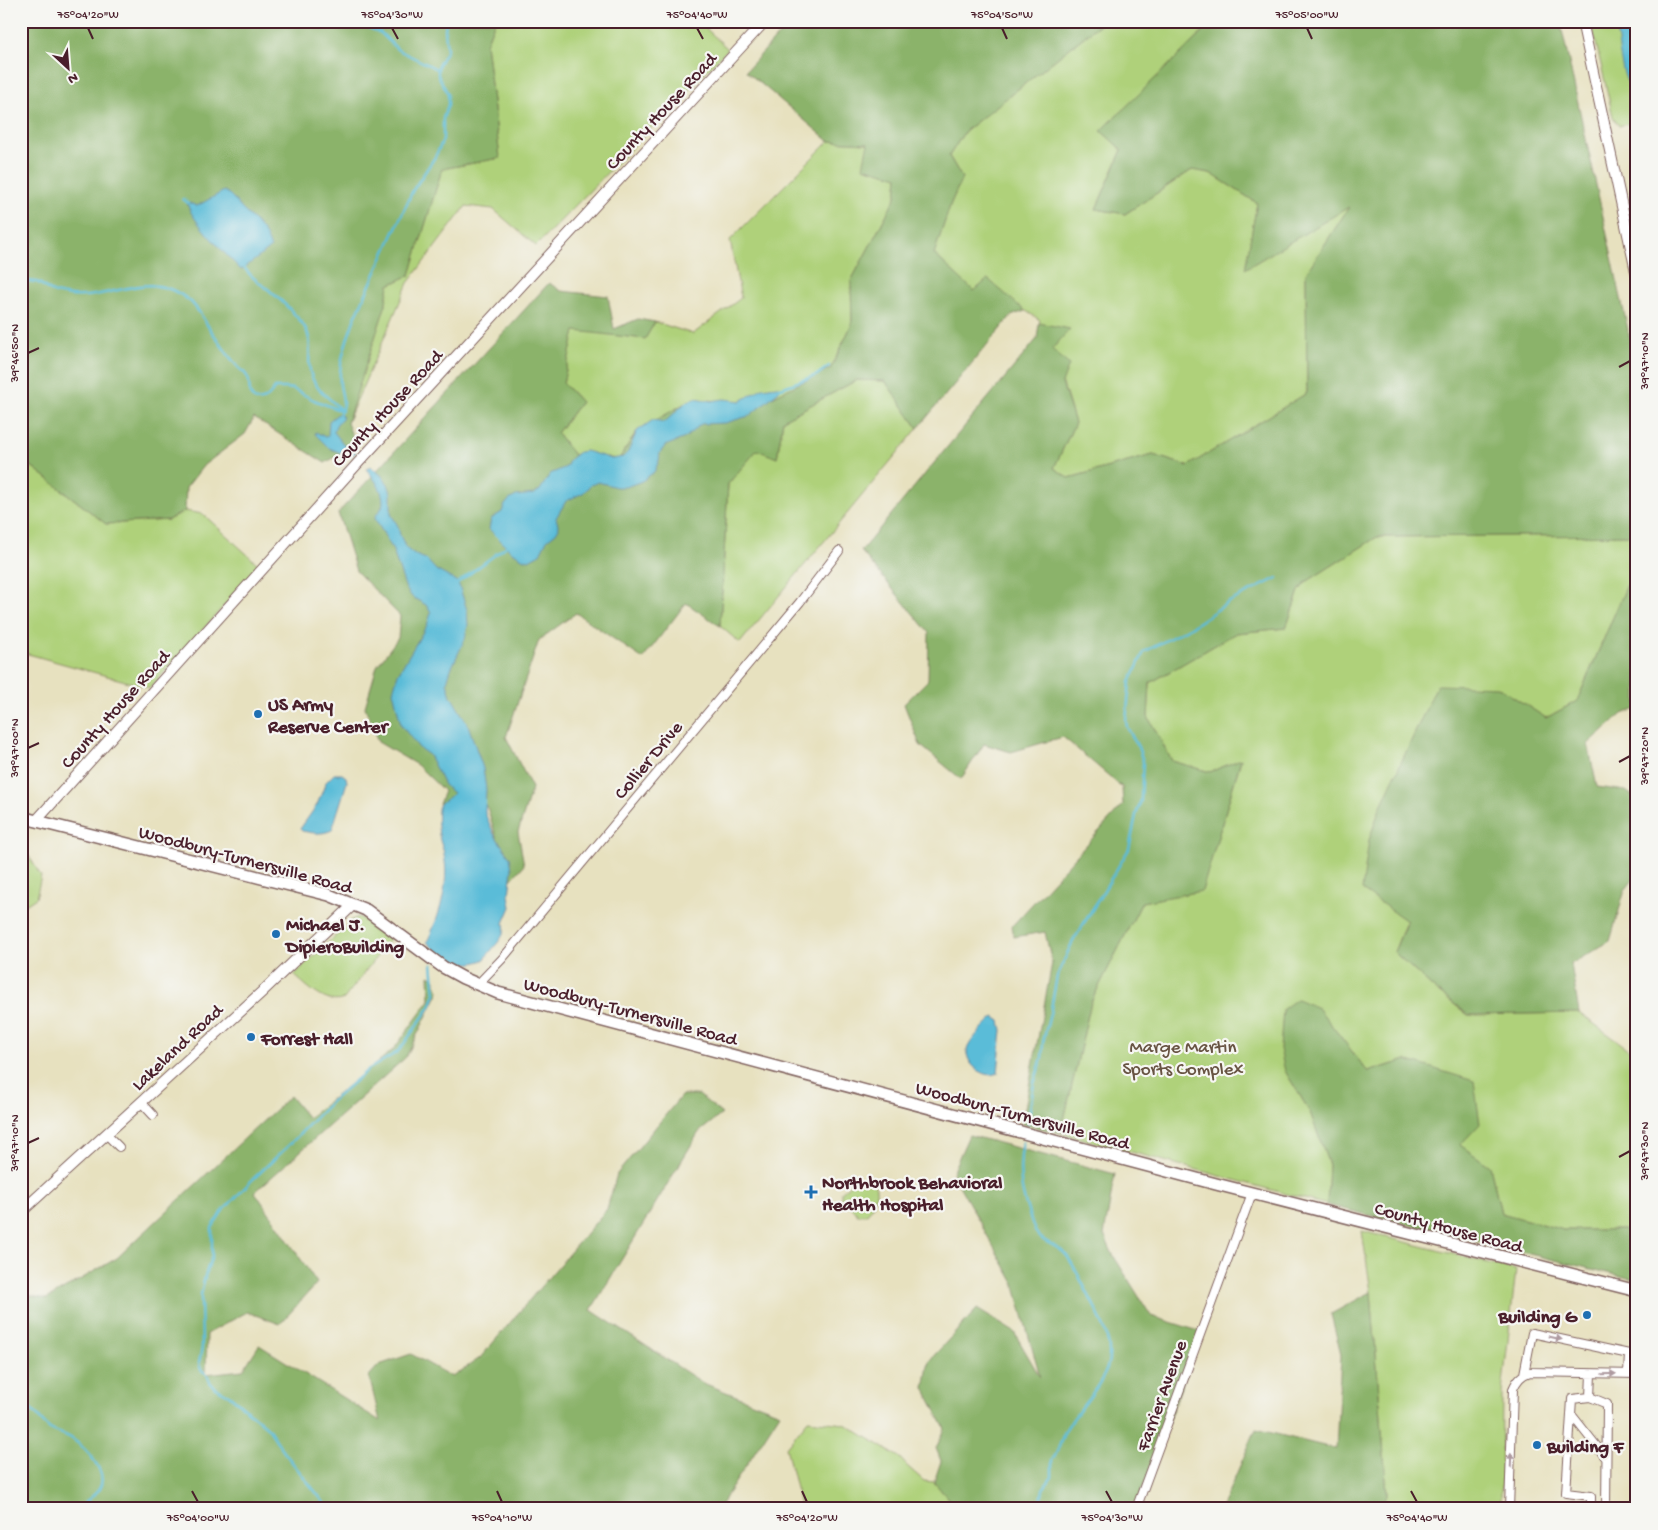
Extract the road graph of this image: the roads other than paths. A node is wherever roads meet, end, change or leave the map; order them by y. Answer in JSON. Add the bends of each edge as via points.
{"nodes":[{"id":1,"x":765,"y":21,"type":"edge"},
{"id":2,"x":1582,"y":21,"type":"edge"},
{"id":3,"x":1637,"y":276,"type":"edge"},
{"id":4,"x":839,"y":551,"type":"dead end"},
{"id":5,"x":21,"y":817,"type":"edge"},
{"id":6,"x":36,"y":821,"type":"junction"},
{"id":7,"x":353,"y":905,"type":"junction"},
{"id":8,"x":478,"y":984,"type":"junction"},
{"id":9,"x":141,"y":1102,"type":"junction"},
{"id":10,"x":154,"y":1115,"type":"dead end"},
{"id":11,"x":107,"y":1135,"type":"junction"},
{"id":12,"x":119,"y":1147,"type":"dead end"},
{"id":13,"x":1252,"y":1193,"type":"junction"},
{"id":14,"x":21,"y":1212,"type":"edge"},
{"id":15,"x":1637,"y":1291,"type":"edge"},
{"id":16,"x":1524,"y":1374,"type":"junction"},
{"id":17,"x":1591,"y":1374,"type":"junction"},
{"id":18,"x":1628,"y":1374,"type":"junction"},
{"id":19,"x":1637,"y":1374,"type":"edge"},
{"id":20,"x":1590,"y":1397,"type":"junction"},
{"id":21,"x":1571,"y":1414,"type":"junction"},
{"id":22,"x":1606,"y":1458,"type":"junction"},
{"id":23,"x":1136,"y":1509,"type":"edge"},
{"id":24,"x":1509,"y":1509,"type":"edge"},
{"id":25,"x":1591,"y":1509,"type":"edge"},
{"id":26,"x":1606,"y":1509,"type":"edge"}],
"edges":[{"from":1,"to":6,"type":"street","name":"County House Road","via":[[358,463]]},
{"from":2,"to":3,"type":"street"},
{"from":4,"to":8,"type":"street","name":"Collier Drive","via":[[800,602]]},
{"from":5,"to":6,"type":"main road","name":"Woodbury-Turnersville Road"},
{"from":6,"to":7,"type":"main road","name":"Woodbury-Turnersville Road","via":[[329,895]]},
{"from":7,"to":8,"type":"main road","name":"Woodbury-Turnersville Road","via":[[368,911],[443,967]]},
{"from":7,"to":9,"type":"street","name":"Lakeland Road"},
{"from":8,"to":13,"type":"main road","name":"Woodbury-Turnersville Road","via":[[546,1006]]},
{"from":9,"to":10,"type":"street"},
{"from":9,"to":11,"type":"street","name":"Lakeland Road"},
{"from":11,"to":12,"type":"street"},
{"from":11,"to":14,"type":"street","name":"Lakeland Road"},
{"from":13,"to":15,"type":"main road","name":"County House Road"},
{"from":13,"to":23,"type":"street","name":"Farrier Avenue"},
{"from":16,"to":17,"type":"street"},
{"from":16,"to":18,"type":"street","one_way":true,"via":[[1532,1333],[1629,1354]]},
{"from":24,"to":16,"type":"street","one_way":true,"via":[[1513,1389]]},
{"from":17,"to":18,"type":"street","one_way":true},
{"from":17,"to":20,"type":"street"},
{"from":18,"to":19,"type":"street"},
{"from":20,"to":21,"type":"street","via":[[1572,1398]]},
{"from":20,"to":22,"type":"street","via":[[1607,1404]]},
{"from":21,"to":22,"type":"street"},
{"from":21,"to":25,"type":"street","via":[[1566,1493],[1591,1496]]},
{"from":22,"to":26,"type":"street"}]}
